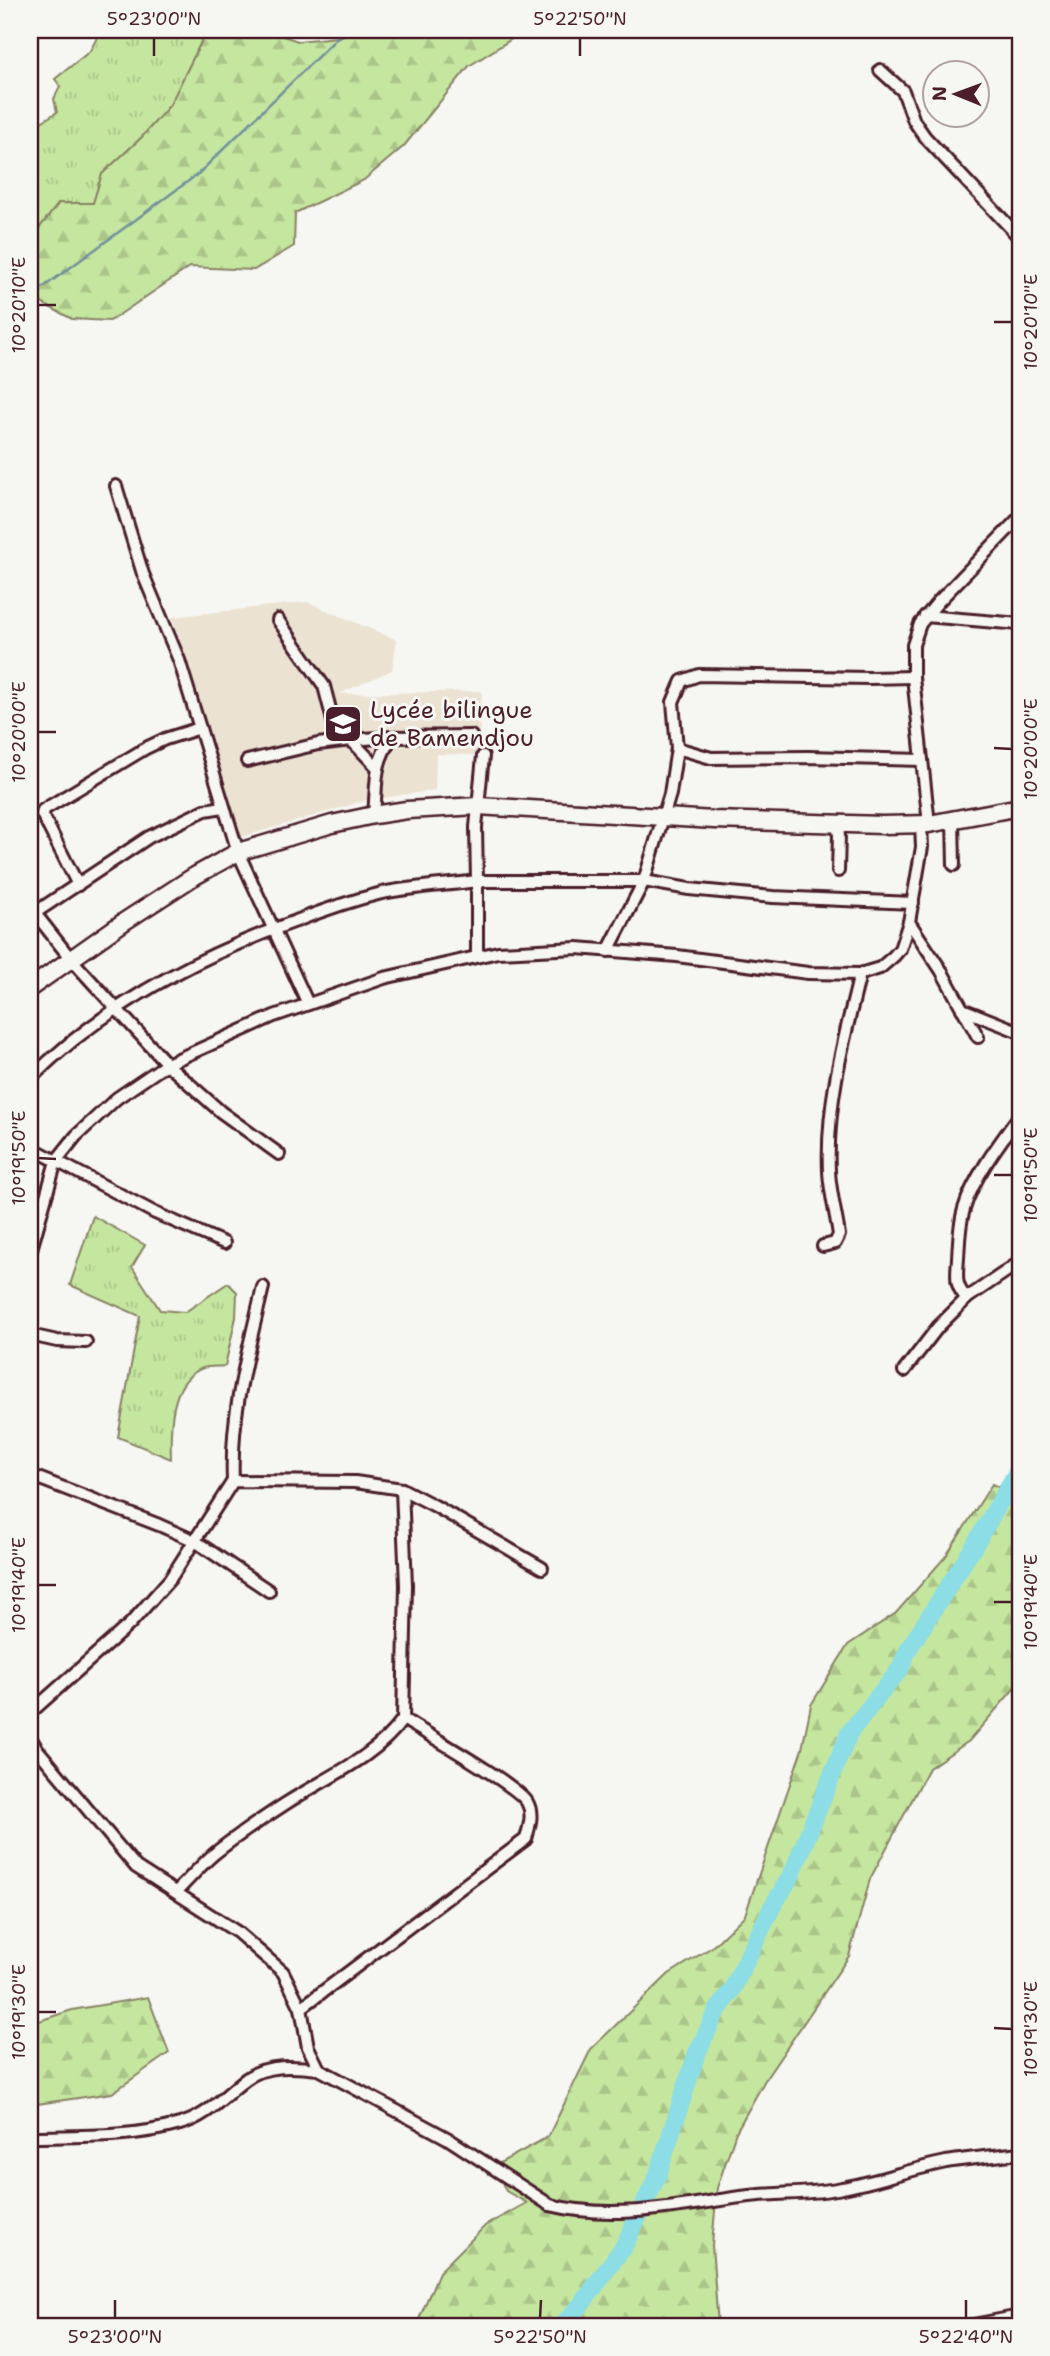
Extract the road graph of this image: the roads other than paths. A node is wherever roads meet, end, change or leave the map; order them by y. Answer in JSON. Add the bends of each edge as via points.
{"nodes":[{"id":1,"x":880,"y":70,"type":"dead end"},
{"id":2,"x":1020,"y":238,"type":"edge"},
{"id":3,"x":116,"y":486,"type":"dead end"},
{"id":4,"x":1020,"y":517,"type":"edge"},
{"id":5,"x":1020,"y":525,"type":"edge"},
{"id":6,"x":1008,"y":531,"type":"junction"},
{"id":7,"x":925,"y":617,"type":"junction"},
{"id":8,"x":278,"y":620,"type":"dead end"},
{"id":9,"x":1020,"y":624,"type":"edge"},
{"id":10,"x":913,"y":677,"type":"junction"},
{"id":11,"x":200,"y":728,"type":"junction"},
{"id":12,"x":471,"y":736,"type":"dead end"},
{"id":13,"x":392,"y":737,"type":"junction"},
{"id":14,"x":338,"y":740,"type":"junction"},
{"id":15,"x":351,"y":740,"type":"junction"},
{"id":16,"x":677,"y":748,"type":"junction"},
{"id":17,"x":483,"y":756,"type":"dead end"},
{"id":18,"x":922,"y":760,"type":"junction"},
{"id":19,"x":247,"y":761,"type":"dead end"},
{"id":20,"x":377,"y":767,"type":"junction"},
{"id":21,"x":478,"y":806,"type":"junction"},
{"id":22,"x":223,"y":807,"type":"junction"},
{"id":23,"x":1020,"y":807,"type":"edge"},
{"id":24,"x":374,"y":815,"type":"junction"},
{"id":25,"x":663,"y":817,"type":"junction"},
{"id":26,"x":953,"y":820,"type":"junction"},
{"id":27,"x":837,"y":824,"type":"junction"},
{"id":28,"x":925,"y":824,"type":"junction"},
{"id":29,"x":238,"y":852,"type":"junction"},
{"id":30,"x":954,"y":865,"type":"dead end"},
{"id":31,"x":838,"y":871,"type":"dead end"},
{"id":32,"x":477,"y":881,"type":"junction"},
{"id":33,"x":644,"y":881,"type":"junction"},
{"id":34,"x":78,"y":885,"type":"junction"},
{"id":35,"x":913,"y":903,"type":"junction"},
{"id":36,"x":31,"y":912,"type":"edge"},
{"id":37,"x":909,"y":922,"type":"junction"},
{"id":38,"x":275,"y":928,"type":"junction"},
{"id":39,"x":608,"y":951,"type":"junction"},
{"id":40,"x":477,"y":955,"type":"junction"},
{"id":41,"x":71,"y":959,"type":"junction"},
{"id":42,"x":860,"y":974,"type":"junction"},
{"id":43,"x":30,"y":988,"type":"edge"},
{"id":44,"x":308,"y":1004,"type":"junction"},
{"id":45,"x":962,"y":1009,"type":"junction"},
{"id":46,"x":116,"y":1010,"type":"junction"},
{"id":47,"x":1020,"y":1032,"type":"edge"},
{"id":48,"x":978,"y":1037,"type":"dead end"},
{"id":49,"x":167,"y":1064,"type":"junction"},
{"id":50,"x":30,"y":1079,"type":"edge"},
{"id":51,"x":1020,"y":1115,"type":"edge"},
{"id":52,"x":30,"y":1147,"type":"edge"},
{"id":53,"x":279,"y":1154,"type":"dead end"},
{"id":54,"x":56,"y":1161,"type":"junction"},
{"id":55,"x":224,"y":1243,"type":"dead end"},
{"id":56,"x":823,"y":1246,"type":"dead end"},
{"id":57,"x":30,"y":1252,"type":"edge"},
{"id":58,"x":1020,"y":1262,"type":"edge"},
{"id":59,"x":264,"y":1287,"type":"dead end"},
{"id":60,"x":967,"y":1298,"type":"junction"},
{"id":61,"x":30,"y":1335,"type":"edge"},
{"id":62,"x":86,"y":1342,"type":"dead end"},
{"id":63,"x":904,"y":1371,"type":"dead end"},
{"id":64,"x":30,"y":1475,"type":"edge"},
{"id":65,"x":233,"y":1481,"type":"junction"},
{"id":66,"x":402,"y":1489,"type":"junction"},
{"id":67,"x":195,"y":1541,"type":"junction"},
{"id":68,"x":542,"y":1568,"type":"dead end"},
{"id":69,"x":269,"y":1591,"type":"dead end"},
{"id":70,"x":30,"y":1713,"type":"edge"},
{"id":71,"x":402,"y":1719,"type":"junction"},
{"id":72,"x":30,"y":1737,"type":"edge"},
{"id":73,"x":176,"y":1892,"type":"junction"},
{"id":74,"x":301,"y":2008,"type":"junction"},
{"id":75,"x":319,"y":2069,"type":"junction"},
{"id":76,"x":30,"y":2137,"type":"edge"},
{"id":77,"x":1020,"y":2153,"type":"edge"},
{"id":78,"x":1020,"y":2316,"type":"edge"},
{"id":79,"x":968,"y":2326,"type":"edge"}],
"edges":[{"from":1,"to":2,"type":"street","via":[[903,91],[925,137]]},
{"from":3,"to":11,"type":"street"},
{"from":4,"to":6,"type":"street"},
{"from":5,"to":6,"type":"street"},
{"from":6,"to":7,"type":"street"},
{"from":7,"to":9,"type":"street"},
{"from":7,"to":10,"type":"street","via":[[915,634]]},
{"from":8,"to":14,"type":"street","via":[[324,686]]},
{"from":10,"to":16,"type":"street","via":[[691,676],[682,681],[674,702]]},
{"from":10,"to":18,"type":"street"},
{"from":11,"to":22,"type":"street"},
{"from":11,"to":34,"type":"street","via":[[146,748],[43,810]]},
{"from":12,"to":13,"type":"street"},
{"from":13,"to":15,"type":"street"},
{"from":13,"to":20,"type":"street"},
{"from":14,"to":15,"type":"street"},
{"from":14,"to":19,"type":"street"},
{"from":15,"to":20,"type":"street"},
{"from":16,"to":18,"type":"street","via":[[711,758]]},
{"from":16,"to":25,"type":"street"},
{"from":17,"to":21,"type":"street"},
{"from":18,"to":28,"type":"street"},
{"from":20,"to":24,"type":"street"},
{"from":21,"to":24,"type":"main road"},
{"from":21,"to":25,"type":"main road"},
{"from":21,"to":32,"type":"street"},
{"from":22,"to":29,"type":"street"},
{"from":22,"to":34,"type":"street","via":[[180,820]]},
{"from":23,"to":26,"type":"main road"},
{"from":24,"to":29,"type":"main road"},
{"from":25,"to":27,"type":"main road"},
{"from":25,"to":33,"type":"street"},
{"from":26,"to":28,"type":"main road"},
{"from":26,"to":30,"type":"street"},
{"from":27,"to":28,"type":"main road"},
{"from":27,"to":31,"type":"street"},
{"from":28,"to":35,"type":"street"},
{"from":29,"to":38,"type":"street"},
{"from":29,"to":41,"type":"main road"},
{"from":32,"to":33,"type":"street"},
{"from":32,"to":38,"type":"street","via":[[380,894]]},
{"from":32,"to":40,"type":"street"},
{"from":33,"to":35,"type":"street","via":[[773,897]]},
{"from":33,"to":39,"type":"street"},
{"from":34,"to":36,"type":"street"},
{"from":35,"to":37,"type":"street"},
{"from":36,"to":41,"type":"street"},
{"from":37,"to":42,"type":"street","via":[[894,956],[880,968]]},
{"from":37,"to":45,"type":"street"},
{"from":38,"to":44,"type":"street"},
{"from":38,"to":46,"type":"street","via":[[180,970]]},
{"from":39,"to":40,"type":"street","via":[[555,948]]},
{"from":39,"to":42,"type":"street","via":[[808,974]]},
{"from":40,"to":44,"type":"street","via":[[384,978]]},
{"from":41,"to":43,"type":"main road"},
{"from":41,"to":46,"type":"street"},
{"from":42,"to":56,"type":"street","via":[[836,1071],[830,1119],[829,1172],[839,1235],[835,1243]]},
{"from":44,"to":49,"type":"street"},
{"from":45,"to":47,"type":"street"},
{"from":45,"to":48,"type":"street"},
{"from":46,"to":49,"type":"street"},
{"from":46,"to":50,"type":"street","via":[[89,1027]]},
{"from":49,"to":53,"type":"street"},
{"from":49,"to":54,"type":"street","via":[[117,1098]]},
{"from":51,"to":60,"type":"street","via":[[964,1207],[956,1282]]},
{"from":52,"to":54,"type":"street"},
{"from":54,"to":55,"type":"street"},
{"from":54,"to":57,"type":"street"},
{"from":58,"to":60,"type":"street"},
{"from":59,"to":65,"type":"street","via":[[242,1369]]},
{"from":60,"to":63,"type":"street"},
{"from":61,"to":62,"type":"street"},
{"from":64,"to":67,"type":"street"},
{"from":65,"to":66,"type":"street","via":[[355,1482]]},
{"from":65,"to":67,"type":"street"},
{"from":66,"to":68,"type":"street"},
{"from":66,"to":71,"type":"street"},
{"from":67,"to":69,"type":"street"},
{"from":67,"to":70,"type":"street","via":[[170,1580],[130,1624]]},
{"from":71,"to":73,"type":"street","via":[[373,1749],[214,1854]]},
{"from":71,"to":74,"type":"street","via":[[526,1799],[531,1812],[526,1839]]},
{"from":72,"to":73,"type":"street","via":[[136,1867]]},
{"from":73,"to":74,"type":"street","via":[[237,1932],[283,1972]]},
{"from":74,"to":75,"type":"street","via":[[308,2047]]},
{"from":75,"to":76,"type":"street","via":[[264,2070],[247,2078],[202,2116],[180,2124],[100,2135]]},
{"from":75,"to":77,"type":"street","via":[[447,2138],[550,2205],[568,2210],[631,2213],[811,2193],[945,2162]]},
{"from":78,"to":79,"type":"street"}]}
